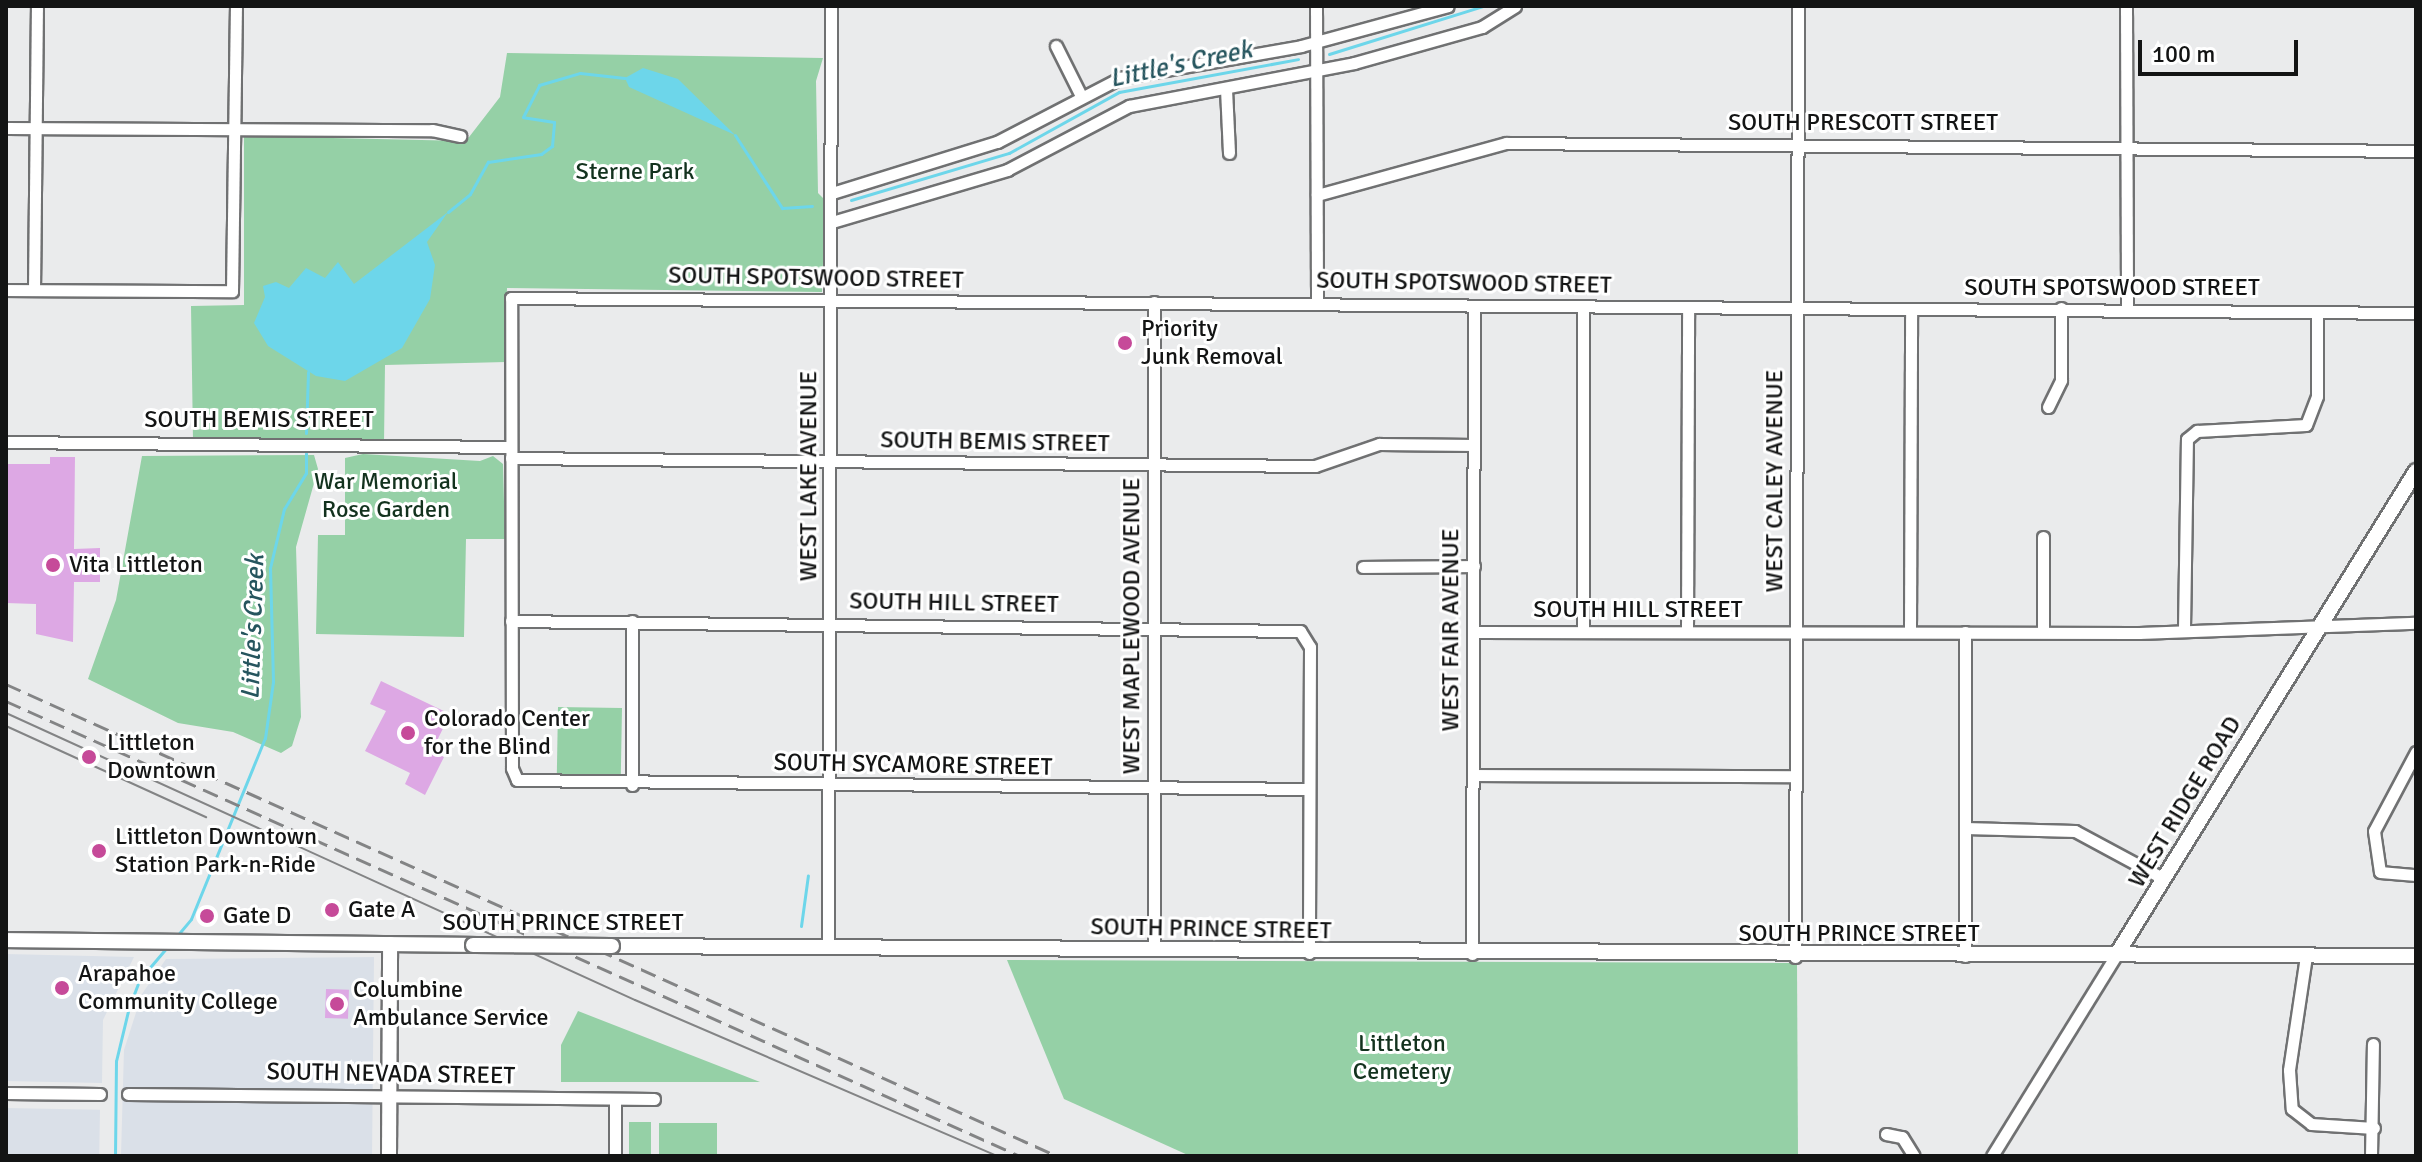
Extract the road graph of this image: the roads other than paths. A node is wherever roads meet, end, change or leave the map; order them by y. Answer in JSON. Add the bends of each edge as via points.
{"nodes":[{"id":1,"x":37,"y":6,"type":"edge"},
{"id":2,"x":236,"y":6,"type":"edge"},
{"id":3,"x":831,"y":6,"type":"edge"},
{"id":4,"x":1316,"y":6,"type":"edge"},
{"id":5,"x":1448,"y":6,"type":"edge"},
{"id":6,"x":1515,"y":6,"type":"edge"},
{"id":7,"x":1798,"y":6,"type":"edge"},
{"id":8,"x":2126,"y":6,"type":"edge"},
{"id":9,"x":1316,"y":42,"type":"junction"},
{"id":10,"x":1056,"y":46,"type":"dead end"},
{"id":11,"x":1316,"y":73,"type":"junction"},
{"id":12,"x":1226,"y":89,"type":"junction"},
{"id":13,"x":1081,"y":96,"type":"junction"},
{"id":14,"x":6,"y":128,"type":"edge"},
{"id":15,"x":37,"y":128,"type":"junction"},
{"id":16,"x":235,"y":130,"type":"junction"},
{"id":17,"x":460,"y":136,"type":"dead end"},
{"id":18,"x":1798,"y":145,"type":"junction"},
{"id":19,"x":2126,"y":147,"type":"junction"},
{"id":20,"x":2416,"y":151,"type":"edge"},
{"id":21,"x":1229,"y":153,"type":"dead end"},
{"id":22,"x":832,"y":193,"type":"junction"},
{"id":23,"x":1317,"y":195,"type":"junction"},
{"id":24,"x":832,"y":222,"type":"junction"},
{"id":25,"x":6,"y":290,"type":"edge"},
{"id":26,"x":34,"y":290,"type":"junction"},
{"id":27,"x":833,"y":300,"type":"junction"},
{"id":28,"x":1154,"y":302,"type":"junction"},
{"id":29,"x":1317,"y":303,"type":"junction"},
{"id":30,"x":1474,"y":306,"type":"junction"},
{"id":31,"x":1583,"y":307,"type":"junction"},
{"id":32,"x":1688,"y":308,"type":"junction"},
{"id":33,"x":1797,"y":308,"type":"junction"},
{"id":34,"x":2061,"y":308,"type":"junction"},
{"id":35,"x":2127,"y":308,"type":"junction"},
{"id":36,"x":1911,"y":310,"type":"junction"},
{"id":37,"x":2317,"y":312,"type":"junction"},
{"id":38,"x":2416,"y":313,"type":"edge"},
{"id":39,"x":2048,"y":407,"type":"dead end"},
{"id":40,"x":6,"y":442,"type":"edge"},
{"id":41,"x":1474,"y":445,"type":"junction"},
{"id":42,"x":511,"y":453,"type":"junction"},
{"id":43,"x":830,"y":461,"type":"junction"},
{"id":44,"x":1154,"y":466,"type":"junction"},
{"id":45,"x":2416,"y":471,"type":"edge"},
{"id":46,"x":2043,"y":537,"type":"dead end"},
{"id":47,"x":1474,"y":566,"type":"junction"},
{"id":48,"x":1363,"y":567,"type":"dead end"},
{"id":49,"x":511,"y":621,"type":"junction"},
{"id":50,"x":632,"y":621,"type":"junction"},
{"id":51,"x":831,"y":623,"type":"junction"},
{"id":52,"x":2320,"y":623,"type":"junction"},
{"id":53,"x":2416,"y":623,"type":"edge"},
{"id":54,"x":1154,"y":628,"type":"junction"},
{"id":55,"x":2184,"y":628,"type":"junction"},
{"id":56,"x":1474,"y":632,"type":"junction"},
{"id":57,"x":1583,"y":632,"type":"junction"},
{"id":58,"x":1687,"y":632,"type":"junction"},
{"id":59,"x":1796,"y":632,"type":"junction"},
{"id":60,"x":1910,"y":632,"type":"junction"},
{"id":61,"x":1965,"y":632,"type":"junction"},
{"id":62,"x":2043,"y":632,"type":"junction"},
{"id":63,"x":2416,"y":752,"type":"edge"},
{"id":64,"x":1473,"y":775,"type":"junction"},
{"id":65,"x":1796,"y":776,"type":"junction"},
{"id":66,"x":632,"y":785,"type":"junction"},
{"id":67,"x":830,"y":785,"type":"junction"},
{"id":68,"x":1154,"y":789,"type":"junction"},
{"id":69,"x":1309,"y":789,"type":"junction"},
{"id":70,"x":1965,"y":828,"type":"junction"},
{"id":71,"x":2416,"y":875,"type":"edge"},
{"id":72,"x":2164,"y":879,"type":"junction"},
{"id":73,"x":6,"y":940,"type":"edge"},
{"id":74,"x":390,"y":944,"type":"junction"},
{"id":75,"x":828,"y":946,"type":"junction"},
{"id":76,"x":1154,"y":950,"type":"junction"},
{"id":77,"x":1309,"y":953,"type":"junction"},
{"id":78,"x":1472,"y":954,"type":"junction"},
{"id":79,"x":2117,"y":954,"type":"junction"},
{"id":80,"x":1965,"y":956,"type":"junction"},
{"id":81,"x":2306,"y":956,"type":"junction"},
{"id":82,"x":2416,"y":956,"type":"edge"},
{"id":83,"x":1795,"y":957,"type":"junction"},
{"id":84,"x":2373,"y":1044,"type":"dead end"},
{"id":85,"x":6,"y":1093,"type":"edge"},
{"id":86,"x":100,"y":1094,"type":"dead end"},
{"id":87,"x":128,"y":1094,"type":"dead end"},
{"id":88,"x":389,"y":1095,"type":"junction"},
{"id":89,"x":615,"y":1099,"type":"junction"},
{"id":90,"x":654,"y":1099,"type":"dead end"},
{"id":91,"x":2374,"y":1128,"type":"junction"},
{"id":92,"x":1886,"y":1134,"type":"dead end"},
{"id":93,"x":389,"y":1156,"type":"edge"},
{"id":94,"x":615,"y":1156,"type":"edge"},
{"id":95,"x":1914,"y":1156,"type":"edge"},
{"id":96,"x":1992,"y":1156,"type":"edge"},
{"id":97,"x":2371,"y":1156,"type":"edge"}],
"edges":[{"from":1,"to":15,"type":"street"},
{"from":2,"to":16,"type":"street"},
{"from":3,"to":22,"type":"street","name":"WEST LAKE AVENUE"},
{"from":4,"to":9,"type":"street"},
{"from":5,"to":9,"type":"street"},
{"from":6,"to":11,"type":"street","via":[[1482,27]]},
{"from":7,"to":18,"type":"street","name":"WEST CALEY AVENUE"},
{"from":8,"to":19,"type":"street"},
{"from":9,"to":11,"type":"street"},
{"from":9,"to":13,"type":"street","via":[[1144,71]]},
{"from":10,"to":13,"type":"street"},
{"from":11,"to":12,"type":"street"},
{"from":11,"to":23,"type":"street"},
{"from":12,"to":21,"type":"street"},
{"from":12,"to":24,"type":"street","via":[[1129,106],[1007,170]]},
{"from":13,"to":22,"type":"street","via":[[997,142]]},
{"from":14,"to":15,"type":"street"},
{"from":15,"to":16,"type":"street"},
{"from":15,"to":26,"type":"street"},
{"from":16,"to":17,"type":"street"},
{"from":16,"to":26,"type":"street","via":[[232,291]]},
{"from":18,"to":19,"type":"street","name":"SOUTH PRESCOTT STREET"},
{"from":18,"to":23,"type":"street","name":"SOUTH PRESCOTT STREET","via":[[1506,143]]},
{"from":18,"to":33,"type":"street","name":"WEST CALEY AVENUE"},
{"from":19,"to":20,"type":"street","name":"SOUTH PRESCOTT STREET"},
{"from":19,"to":35,"type":"street"},
{"from":22,"to":24,"type":"street","name":"WEST LAKE AVENUE"},
{"from":23,"to":29,"type":"street"},
{"from":24,"to":27,"type":"street","name":"WEST LAKE AVENUE"},
{"from":25,"to":26,"type":"street"},
{"from":27,"to":28,"type":"street","name":"SOUTH SPOTSWOOD STREET"},
{"from":27,"to":42,"type":"street","name":"SOUTH SPOTSWOOD STREET","via":[[511,298]]},
{"from":27,"to":43,"type":"street","name":"WEST LAKE AVENUE"},
{"from":28,"to":29,"type":"street","name":"SOUTH SPOTSWOOD STREET"},
{"from":28,"to":44,"type":"street","name":"WEST MAPLEWOOD AVENUE"},
{"from":29,"to":30,"type":"street","name":"SOUTH SPOTSWOOD STREET"},
{"from":30,"to":31,"type":"street","name":"SOUTH SPOTSWOOD STREET"},
{"from":30,"to":41,"type":"street","name":"WEST FAIR AVENUE"},
{"from":31,"to":32,"type":"street","name":"SOUTH SPOTSWOOD STREET"},
{"from":31,"to":57,"type":"street"},
{"from":32,"to":33,"type":"street","name":"SOUTH SPOTSWOOD STREET"},
{"from":32,"to":58,"type":"street"},
{"from":33,"to":36,"type":"street","name":"SOUTH SPOTSWOOD STREET"},
{"from":33,"to":59,"type":"street","name":"WEST CALEY AVENUE"},
{"from":34,"to":35,"type":"street","name":"SOUTH SPOTSWOOD STREET"},
{"from":34,"to":36,"type":"street","name":"SOUTH SPOTSWOOD STREET"},
{"from":34,"to":39,"type":"street","via":[[2061,380]]},
{"from":35,"to":37,"type":"street","name":"SOUTH SPOTSWOOD STREET"},
{"from":36,"to":60,"type":"street"},
{"from":37,"to":38,"type":"street","name":"SOUTH SPOTSWOOD STREET"},
{"from":37,"to":55,"type":"street","via":[[2317,396],[2306,425],[2203,430],[2187,439]]},
{"from":40,"to":42,"type":"street","name":"SOUTH BEMIS STREET"},
{"from":41,"to":44,"type":"street","name":"SOUTH BEMIS STREET","via":[[1379,444],[1315,466]]},
{"from":41,"to":47,"type":"street","name":"WEST FAIR AVENUE"},
{"from":42,"to":43,"type":"street","name":"SOUTH BEMIS STREET"},
{"from":42,"to":49,"type":"street"},
{"from":43,"to":44,"type":"street","name":"SOUTH BEMIS STREET"},
{"from":43,"to":51,"type":"street","name":"WEST LAKE AVENUE"},
{"from":44,"to":54,"type":"street","name":"WEST MAPLEWOOD AVENUE"},
{"from":45,"to":52,"type":"street","name":"WEST RIDGE ROAD"},
{"from":46,"to":62,"type":"street"},
{"from":47,"to":48,"type":"street"},
{"from":47,"to":56,"type":"street","name":"WEST FAIR AVENUE"},
{"from":49,"to":50,"type":"street","name":"SOUTH HILL STREET"},
{"from":49,"to":66,"type":"street","name":"SOUTH SYCAMORE STREET","via":[[512,768],[517,780]]},
{"from":50,"to":51,"type":"street","name":"SOUTH HILL STREET"},
{"from":50,"to":66,"type":"street"},
{"from":51,"to":54,"type":"street","name":"SOUTH HILL STREET"},
{"from":51,"to":67,"type":"street","name":"WEST LAKE AVENUE"},
{"from":52,"to":53,"type":"street","name":"SOUTH HILL STREET"},
{"from":52,"to":55,"type":"street","name":"SOUTH HILL STREET"},
{"from":52,"to":72,"type":"street","name":"WEST RIDGE ROAD"},
{"from":54,"to":68,"type":"street","name":"WEST MAPLEWOOD AVENUE"},
{"from":54,"to":69,"type":"street","name":"SOUTH HILL STREET","via":[[1300,631],[1310,647]]},
{"from":55,"to":62,"type":"street","name":"SOUTH HILL STREET"},
{"from":56,"to":57,"type":"street","name":"SOUTH HILL STREET"},
{"from":56,"to":64,"type":"street","name":"WEST FAIR AVENUE"},
{"from":57,"to":58,"type":"street","name":"SOUTH HILL STREET"},
{"from":58,"to":59,"type":"street","name":"SOUTH HILL STREET"},
{"from":59,"to":60,"type":"street","name":"SOUTH HILL STREET"},
{"from":59,"to":65,"type":"street","name":"WEST CALEY AVENUE"},
{"from":60,"to":61,"type":"street","name":"SOUTH HILL STREET"},
{"from":61,"to":62,"type":"street","name":"SOUTH HILL STREET"},
{"from":61,"to":70,"type":"street"},
{"from":63,"to":71,"type":"street","via":[[2377,814],[2376,866],[2387,874]]},
{"from":64,"to":65,"type":"street"},
{"from":64,"to":78,"type":"street","name":"WEST FAIR AVENUE"},
{"from":65,"to":83,"type":"street","name":"WEST CALEY AVENUE"},
{"from":66,"to":67,"type":"street","name":"SOUTH SYCAMORE STREET"},
{"from":67,"to":68,"type":"street","name":"SOUTH SYCAMORE STREET"},
{"from":67,"to":75,"type":"street","name":"WEST LAKE AVENUE"},
{"from":68,"to":69,"type":"street","name":"SOUTH SYCAMORE STREET"},
{"from":68,"to":76,"type":"street","name":"WEST MAPLEWOOD AVENUE"},
{"from":69,"to":77,"type":"street"},
{"from":70,"to":72,"type":"street","via":[[2075,831]]},
{"from":70,"to":80,"type":"street"},
{"from":72,"to":79,"type":"street","name":"WEST RIDGE ROAD"},
{"from":73,"to":74,"type":"street","name":"SOUTH PRINCE STREET"},
{"from":74,"to":75,"type":"street","name":"SOUTH PRINCE STREET","bridge":true},
{"from":74,"to":88,"type":"street"},
{"from":75,"to":76,"type":"street","name":"SOUTH PRINCE STREET"},
{"from":76,"to":77,"type":"street","name":"SOUTH PRINCE STREET"},
{"from":77,"to":78,"type":"street","name":"SOUTH PRINCE STREET"},
{"from":78,"to":83,"type":"street","name":"SOUTH PRINCE STREET"},
{"from":79,"to":80,"type":"street","name":"SOUTH PRINCE STREET"},
{"from":79,"to":81,"type":"street","name":"SOUTH PRINCE STREET"},
{"from":79,"to":96,"type":"street","name":"WEST RIDGE ROAD"},
{"from":80,"to":83,"type":"street","name":"SOUTH PRINCE STREET"},
{"from":81,"to":82,"type":"street","name":"SOUTH PRINCE STREET"},
{"from":81,"to":91,"type":"street","via":[[2289,1070],[2292,1109],[2311,1124]]},
{"from":84,"to":91,"type":"street"},
{"from":85,"to":86,"type":"street"},
{"from":87,"to":88,"type":"street","name":"SOUTH NEVADA STREET"},
{"from":88,"to":89,"type":"street","name":"SOUTH NEVADA STREET"},
{"from":88,"to":93,"type":"street"},
{"from":89,"to":90,"type":"street","name":"SOUTH NEVADA STREET"},
{"from":89,"to":94,"type":"street"},
{"from":91,"to":97,"type":"street"},
{"from":92,"to":95,"type":"street","via":[[1902,1137]]}]}
